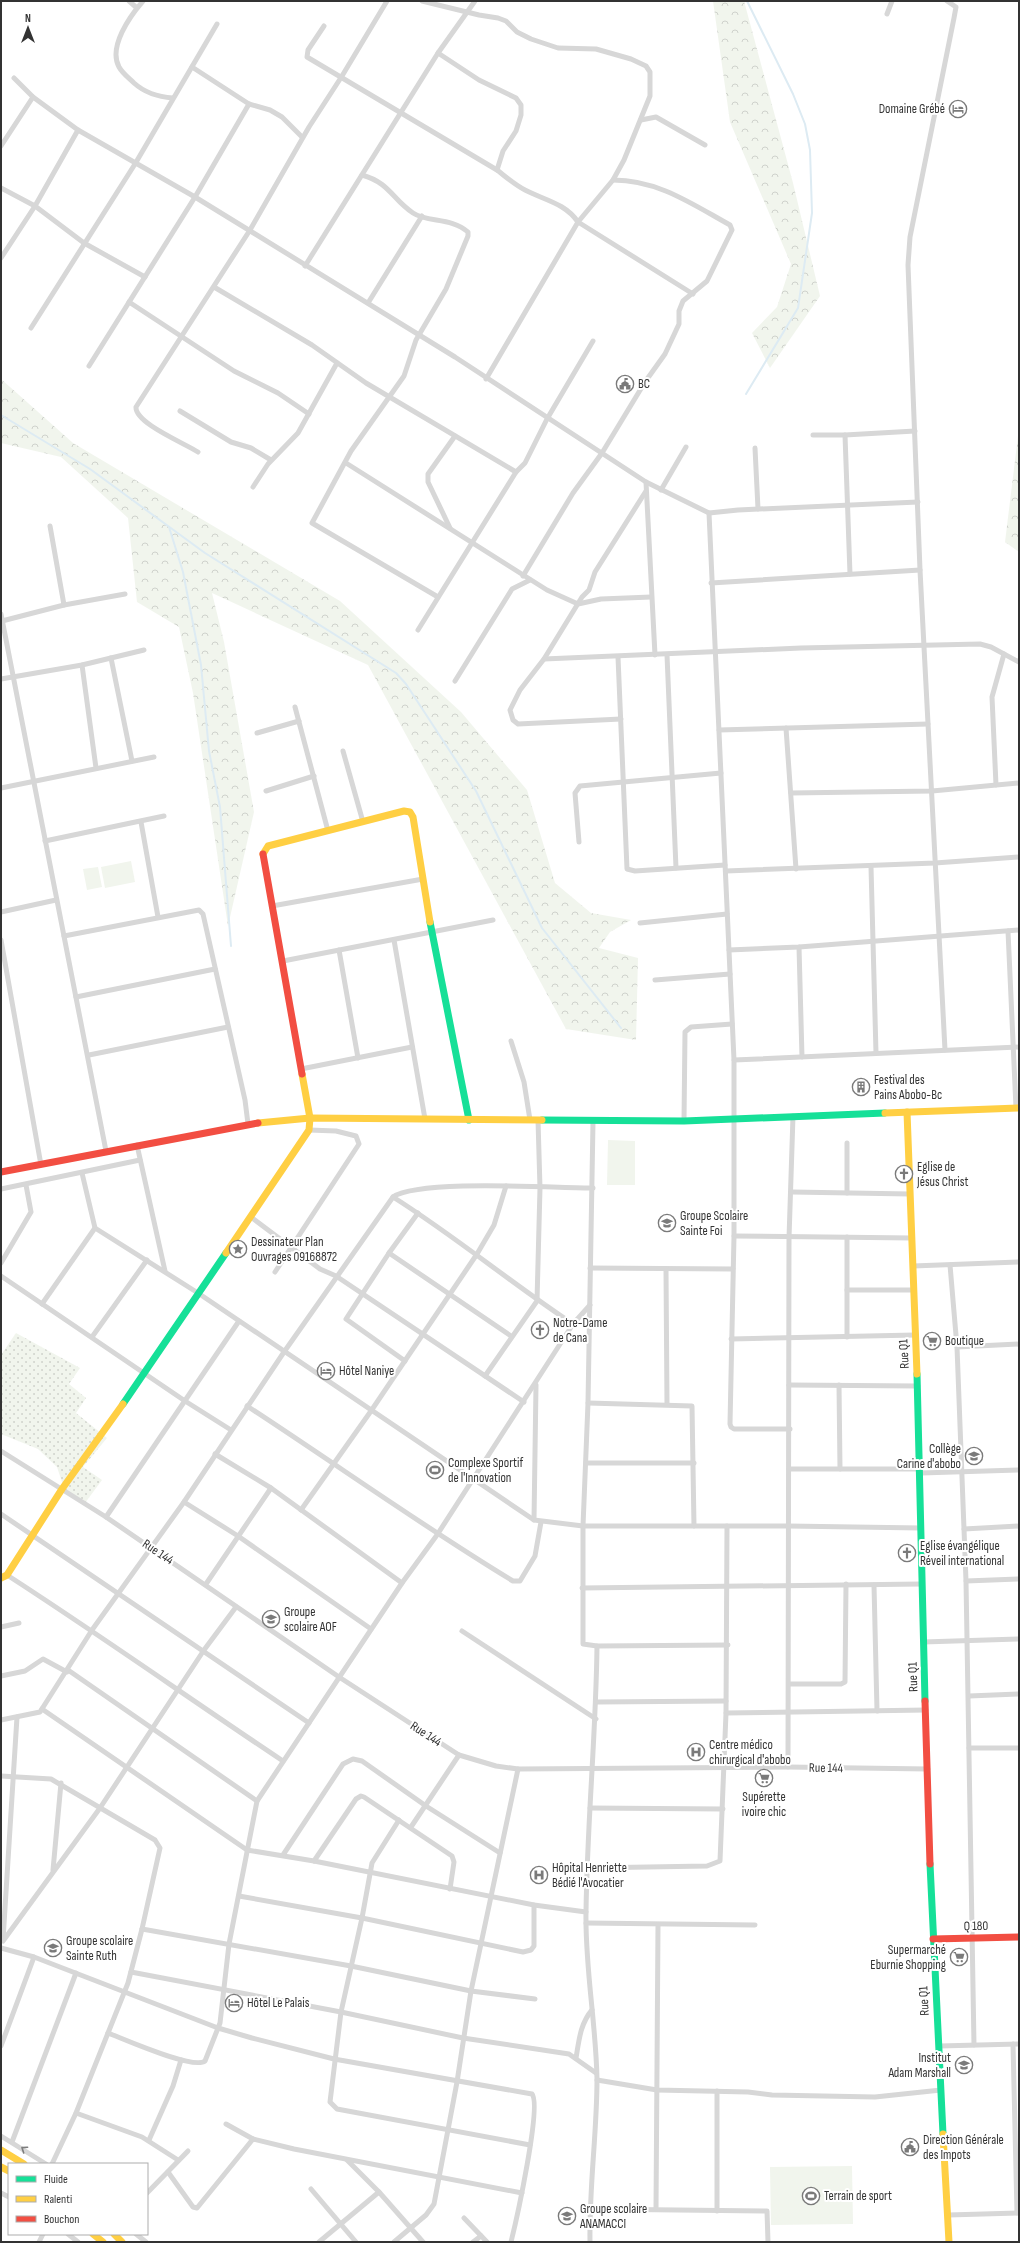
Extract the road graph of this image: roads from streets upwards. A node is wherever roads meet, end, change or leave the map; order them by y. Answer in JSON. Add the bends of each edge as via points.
{"nodes":[{"id":1,"x":129,"y":1,"type":"edge"},
{"id":2,"x":143,"y":1,"type":"edge"},
{"id":3,"x":387,"y":1,"type":"edge"},
{"id":4,"x":422,"y":1,"type":"edge"},
{"id":5,"x":475,"y":1,"type":"edge"},
{"id":6,"x":892,"y":1,"type":"edge"},
{"id":7,"x":947,"y":1,"type":"edge"},
{"id":8,"x":956,"y":4,"type":"edge"},
{"id":9,"x":137,"y":8,"type":"junction"},
{"id":10,"x":466,"y":12,"type":"junction"},
{"id":11,"x":887,"y":14,"type":"dead end"},
{"id":12,"x":218,"y":24,"type":"dead end"},
{"id":13,"x":324,"y":26,"type":"dead end"},
{"id":14,"x":438,"y":54,"type":"junction"},
{"id":15,"x":192,"y":67,"type":"junction"},
{"id":16,"x":342,"y":76,"type":"junction"},
{"id":17,"x":14,"y":78,"type":"dead end"},
{"id":18,"x":33,"y":97,"type":"junction"},
{"id":19,"x":173,"y":98,"type":"junction"},
{"id":20,"x":249,"y":104,"type":"junction"},
{"id":21,"x":402,"y":111,"type":"junction"},
{"id":22,"x":641,"y":120,"type":"junction"},
{"id":23,"x":78,"y":130,"type":"junction"},
{"id":24,"x":302,"y":137,"type":"junction"},
{"id":25,"x":705,"y":145,"type":"dead end"},
{"id":26,"x":1,"y":146,"type":"edge"},
{"id":27,"x":135,"y":164,"type":"junction"},
{"id":28,"x":497,"y":170,"type":"junction"},
{"id":29,"x":362,"y":175,"type":"junction"},
{"id":30,"x":613,"y":180,"type":"junction"},
{"id":31,"x":1,"y":188,"type":"edge"},
{"id":32,"x":195,"y":197,"type":"junction"},
{"id":33,"x":35,"y":206,"type":"junction"},
{"id":34,"x":422,"y":216,"type":"junction"},
{"id":35,"x":578,"y":222,"type":"junction"},
{"id":36,"x":250,"y":230,"type":"junction"},
{"id":37,"x":84,"y":243,"type":"junction"},
{"id":38,"x":1,"y":258,"type":"edge"},
{"id":39,"x":305,"y":266,"type":"junction"},
{"id":40,"x":145,"y":277,"type":"junction"},
{"id":41,"x":214,"y":287,"type":"junction"},
{"id":42,"x":693,"y":294,"type":"junction"},
{"id":43,"x":129,"y":302,"type":"junction"},
{"id":44,"x":368,"y":303,"type":"junction"},
{"id":45,"x":31,"y":328,"type":"dead end"},
{"id":46,"x":181,"y":336,"type":"junction"},
{"id":47,"x":418,"y":336,"type":"junction"},
{"id":48,"x":593,"y":341,"type":"dead end"},
{"id":49,"x":337,"y":362,"type":"junction"},
{"id":50,"x":89,"y":366,"type":"dead end"},
{"id":51,"x":486,"y":379,"type":"junction"},
{"id":52,"x":390,"y":397,"type":"junction"},
{"id":53,"x":180,"y":411,"type":"dead end"},
{"id":54,"x":309,"y":414,"type":"junction"},
{"id":55,"x":547,"y":419,"type":"junction"},
{"id":56,"x":915,"y":431,"type":"junction"},
{"id":57,"x":813,"y":435,"type":"dead end"},
{"id":58,"x":845,"y":435,"type":"junction"},
{"id":59,"x":455,"y":436,"type":"junction"},
{"id":60,"x":686,"y":447,"type":"dead end"},
{"id":61,"x":755,"y":448,"type":"dead end"},
{"id":62,"x":198,"y":452,"type":"dead end"},
{"id":63,"x":602,"y":453,"type":"junction"},
{"id":64,"x":271,"y":460,"type":"junction"},
{"id":65,"x":346,"y":463,"type":"junction"},
{"id":66,"x":516,"y":472,"type":"junction"},
{"id":67,"x":646,"y":482,"type":"junction"},
{"id":68,"x":253,"y":487,"type":"dead end"},
{"id":69,"x":661,"y":490,"type":"junction"},
{"id":70,"x":646,"y":491,"type":"junction"},
{"id":71,"x":918,"y":502,"type":"junction"},
{"id":72,"x":848,"y":505,"type":"junction"},
{"id":73,"x":758,"y":509,"type":"junction"},
{"id":74,"x":709,"y":513,"type":"junction"},
{"id":75,"x":50,"y":526,"type":"dead end"},
{"id":76,"x":450,"y":528,"type":"junction"},
{"id":77,"x":472,"y":542,"type":"junction"},
{"id":78,"x":920,"y":570,"type":"junction"},
{"id":79,"x":850,"y":574,"type":"junction"},
{"id":80,"x":523,"y":576,"type":"junction"},
{"id":81,"x":530,"y":580,"type":"junction"},
{"id":82,"x":711,"y":583,"type":"junction"},
{"id":83,"x":125,"y":594,"type":"dead end"},
{"id":84,"x":438,"y":597,"type":"junction"},
{"id":85,"x":651,"y":597,"type":"junction"},
{"id":86,"x":578,"y":604,"type":"junction"},
{"id":87,"x":64,"y":606,"type":"junction"},
{"id":88,"x":2,"y":617,"type":"edge"},
{"id":89,"x":418,"y":630,"type":"dead end"},
{"id":90,"x":924,"y":645,"type":"junction"},
{"id":91,"x":144,"y":650,"type":"dead end"},
{"id":92,"x":714,"y":653,"type":"junction"},
{"id":93,"x":1004,"y":654,"type":"junction"},
{"id":94,"x":655,"y":655,"type":"junction"},
{"id":95,"x":667,"y":655,"type":"junction"},
{"id":96,"x":618,"y":657,"type":"junction"},
{"id":97,"x":111,"y":658,"type":"junction"},
{"id":98,"x":544,"y":659,"type":"junction"},
{"id":99,"x":1019,"y":662,"type":"edge"},
{"id":100,"x":82,"y":665,"type":"junction"},
{"id":101,"x":13,"y":677,"type":"junction"},
{"id":102,"x":1,"y":679,"type":"edge"},
{"id":103,"x":455,"y":682,"type":"dead end"},
{"id":104,"x":295,"y":707,"type":"dead end"},
{"id":105,"x":621,"y":719,"type":"junction"},
{"id":106,"x":299,"y":721,"type":"junction"},
{"id":107,"x":928,"y":724,"type":"junction"},
{"id":108,"x":786,"y":728,"type":"junction"},
{"id":109,"x":719,"y":730,"type":"junction"},
{"id":110,"x":257,"y":733,"type":"dead end"},
{"id":111,"x":342,"y":751,"type":"dead end"},
{"id":112,"x":154,"y":757,"type":"dead end"},
{"id":113,"x":132,"y":761,"type":"junction"},
{"id":114,"x":96,"y":768,"type":"junction"},
{"id":115,"x":721,"y":773,"type":"junction"},
{"id":116,"x":314,"y":776,"type":"junction"},
{"id":117,"x":672,"y":778,"type":"junction"},
{"id":118,"x":34,"y":782,"type":"junction"},
{"id":119,"x":624,"y":783,"type":"junction"},
{"id":120,"x":1019,"y":783,"type":"edge"},
{"id":121,"x":996,"y":785,"type":"junction"},
{"id":122,"x":1,"y":788,"type":"edge"},
{"id":123,"x":266,"y":791,"type":"dead end"},
{"id":124,"x":932,"y":791,"type":"junction"},
{"id":125,"x":791,"y":793,"type":"junction"},
{"id":126,"x":164,"y":816,"type":"dead end"},
{"id":127,"x":141,"y":822,"type":"junction"},
{"id":128,"x":363,"y":822,"type":"junction"},
{"id":129,"x":328,"y":831,"type":"junction"},
{"id":130,"x":45,"y":841,"type":"junction"},
{"id":131,"x":579,"y":842,"type":"dead end"},
{"id":132,"x":1019,"y":857,"type":"edge"},
{"id":133,"x":935,"y":863,"type":"junction"},
{"id":134,"x":725,"y":865,"type":"junction"},
{"id":135,"x":871,"y":866,"type":"junction"},
{"id":136,"x":676,"y":868,"type":"junction"},
{"id":137,"x":796,"y":869,"type":"junction"},
{"id":138,"x":726,"y":871,"type":"junction"},
{"id":139,"x":423,"y":879,"type":"junction"},
{"id":140,"x":56,"y":900,"type":"junction"},
{"id":141,"x":272,"y":906,"type":"junction"},
{"id":142,"x":1,"y":912,"type":"edge"},
{"id":143,"x":727,"y":914,"type":"junction"},
{"id":144,"x":158,"y":917,"type":"junction"},
{"id":145,"x":493,"y":920,"type":"dead end"},
{"id":146,"x":640,"y":923,"type":"dead end"},
{"id":147,"x":1019,"y":930,"type":"edge"},
{"id":148,"x":1008,"y":931,"type":"junction"},
{"id":149,"x":432,"y":933,"type":"junction"},
{"id":150,"x":64,"y":936,"type":"junction"},
{"id":151,"x":940,"y":936,"type":"junction"},
{"id":152,"x":1,"y":940,"type":"edge"},
{"id":153,"x":394,"y":940,"type":"junction"},
{"id":154,"x":873,"y":942,"type":"junction"},
{"id":155,"x":799,"y":947,"type":"junction"},
{"id":156,"x":339,"y":950,"type":"junction"},
{"id":157,"x":729,"y":950,"type":"junction"},
{"id":158,"x":3,"y":958,"type":"edge"},
{"id":159,"x":282,"y":961,"type":"junction"},
{"id":160,"x":215,"y":969,"type":"junction"},
{"id":161,"x":730,"y":974,"type":"junction"},
{"id":162,"x":655,"y":980,"type":"dead end"},
{"id":163,"x":76,"y":997,"type":"junction"},
{"id":164,"x":732,"y":1024,"type":"junction"},
{"id":165,"x":228,"y":1027,"type":"junction"},
{"id":166,"x":511,"y":1042,"type":"dead end"},
{"id":167,"x":412,"y":1047,"type":"junction"},
{"id":168,"x":1012,"y":1047,"type":"junction"},
{"id":169,"x":1019,"y":1047,"type":"edge"},
{"id":170,"x":945,"y":1050,"type":"junction"},
{"id":171,"x":876,"y":1053,"type":"junction"},
{"id":172,"x":89,"y":1055,"type":"junction"},
{"id":173,"x":802,"y":1057,"type":"junction"},
{"id":174,"x":358,"y":1058,"type":"junction"},
{"id":175,"x":734,"y":1060,"type":"junction"},
{"id":176,"x":302,"y":1070,"type":"junction"},
{"id":177,"x":1017,"y":1108,"type":"edge"},
{"id":178,"x":907,"y":1112,"type":"junction"},
{"id":179,"x":793,"y":1116,"type":"junction"},
{"id":180,"x":310,"y":1118,"type":"junction"},
{"id":181,"x":425,"y":1119,"type":"junction"},
{"id":182,"x":734,"y":1119,"type":"junction"},
{"id":183,"x":469,"y":1120,"type":"junction"},
{"id":184,"x":530,"y":1120,"type":"junction"},
{"id":185,"x":538,"y":1120,"type":"junction"},
{"id":186,"x":684,"y":1121,"type":"junction"},
{"id":187,"x":593,"y":1122,"type":"junction"},
{"id":188,"x":248,"y":1124,"type":"junction"},
{"id":189,"x":309,"y":1130,"type":"junction"},
{"id":190,"x":847,"y":1143,"type":"dead end"},
{"id":191,"x":138,"y":1144,"type":"junction"},
{"id":192,"x":106,"y":1151,"type":"junction"},
{"id":193,"x":140,"y":1160,"type":"junction"},
{"id":194,"x":41,"y":1165,"type":"junction"},
{"id":195,"x":1,"y":1172,"type":"edge"},
{"id":196,"x":82,"y":1173,"type":"junction"},
{"id":197,"x":26,"y":1185,"type":"junction"},
{"id":198,"x":506,"y":1186,"type":"junction"},
{"id":199,"x":540,"y":1188,"type":"junction"},
{"id":200,"x":593,"y":1188,"type":"junction"},
{"id":201,"x":1,"y":1189,"type":"edge"},
{"id":202,"x":792,"y":1192,"type":"junction"},
{"id":203,"x":847,"y":1193,"type":"junction"},
{"id":204,"x":910,"y":1194,"type":"junction"},
{"id":205,"x":393,"y":1197,"type":"junction"},
{"id":206,"x":418,"y":1213,"type":"junction"},
{"id":207,"x":251,"y":1217,"type":"junction"},
{"id":208,"x":95,"y":1228,"type":"junction"},
{"id":209,"x":734,"y":1236,"type":"junction"},
{"id":210,"x":847,"y":1237,"type":"junction"},
{"id":211,"x":789,"y":1238,"type":"junction"},
{"id":212,"x":912,"y":1238,"type":"junction"},
{"id":213,"x":292,"y":1247,"type":"junction"},
{"id":214,"x":389,"y":1253,"type":"junction"},
{"id":215,"x":477,"y":1254,"type":"junction"},
{"id":216,"x":147,"y":1260,"type":"junction"},
{"id":217,"x":1019,"y":1262,"type":"edge"},
{"id":218,"x":1,"y":1263,"type":"edge"},
{"id":219,"x":950,"y":1265,"type":"junction"},
{"id":220,"x":913,"y":1266,"type":"junction"},
{"id":221,"x":590,"y":1268,"type":"junction"},
{"id":222,"x":666,"y":1269,"type":"junction"},
{"id":223,"x":733,"y":1269,"type":"junction"},
{"id":224,"x":165,"y":1271,"type":"junction"},
{"id":225,"x":275,"y":1272,"type":"dead end"},
{"id":226,"x":1,"y":1276,"type":"edge"},
{"id":227,"x":336,"y":1276,"type":"junction"},
{"id":228,"x":847,"y":1290,"type":"junction"},
{"id":229,"x":913,"y":1290,"type":"junction"},
{"id":230,"x":198,"y":1293,"type":"junction"},
{"id":231,"x":362,"y":1294,"type":"junction"},
{"id":232,"x":449,"y":1295,"type":"junction"},
{"id":233,"x":537,"y":1301,"type":"junction"},
{"id":234,"x":42,"y":1304,"type":"junction"},
{"id":235,"x":590,"y":1305,"type":"junction"},
{"id":236,"x":239,"y":1321,"type":"junction"},
{"id":237,"x":573,"y":1324,"type":"junction"},
{"id":238,"x":422,"y":1335,"type":"junction"},
{"id":239,"x":915,"y":1335,"type":"junction"},
{"id":240,"x":511,"y":1336,"type":"junction"},
{"id":241,"x":92,"y":1337,"type":"junction"},
{"id":242,"x":847,"y":1337,"type":"junction"},
{"id":243,"x":789,"y":1338,"type":"junction"},
{"id":244,"x":731,"y":1339,"type":"junction"},
{"id":245,"x":1019,"y":1344,"type":"edge"},
{"id":246,"x":957,"y":1347,"type":"junction"},
{"id":247,"x":284,"y":1352,"type":"junction"},
{"id":248,"x":405,"y":1360,"type":"junction"},
{"id":249,"x":144,"y":1374,"type":"junction"},
{"id":250,"x":485,"y":1376,"type":"junction"},
{"id":251,"x":536,"y":1384,"type":"junction"},
{"id":252,"x":789,"y":1385,"type":"junction"},
{"id":253,"x":839,"y":1385,"type":"junction"},
{"id":254,"x":918,"y":1386,"type":"junction"},
{"id":255,"x":184,"y":1401,"type":"junction"},
{"id":256,"x":524,"y":1402,"type":"junction"},
{"id":257,"x":588,"y":1403,"type":"junction"},
{"id":258,"x":667,"y":1404,"type":"junction"},
{"id":259,"x":247,"y":1406,"type":"junction"},
{"id":260,"x":371,"y":1411,"type":"junction"},
{"id":261,"x":790,"y":1429,"type":"junction"},
{"id":262,"x":231,"y":1430,"type":"junction"},
{"id":263,"x":1,"y":1451,"type":"edge"},
{"id":264,"x":215,"y":1454,"type":"junction"},
{"id":265,"x":334,"y":1462,"type":"junction"},
{"id":266,"x":586,"y":1462,"type":"junction"},
{"id":267,"x":694,"y":1463,"type":"junction"},
{"id":268,"x":789,"y":1469,"type":"junction"},
{"id":269,"x":840,"y":1469,"type":"junction"},
{"id":270,"x":1019,"y":1470,"type":"edge"},
{"id":271,"x":920,"y":1471,"type":"junction"},
{"id":272,"x":961,"y":1472,"type":"junction"},
{"id":273,"x":474,"y":1480,"type":"junction"},
{"id":274,"x":271,"y":1488,"type":"junction"},
{"id":275,"x":62,"y":1489,"type":"junction"},
{"id":276,"x":184,"y":1502,"type":"junction"},
{"id":277,"x":301,"y":1510,"type":"junction"},
{"id":278,"x":1,"y":1514,"type":"edge"},
{"id":279,"x":106,"y":1517,"type":"junction"},
{"id":280,"x":534,"y":1520,"type":"junction"},
{"id":281,"x":541,"y":1522,"type":"junction"},
{"id":282,"x":583,"y":1526,"type":"junction"},
{"id":283,"x":694,"y":1526,"type":"junction"},
{"id":284,"x":727,"y":1526,"type":"junction"},
{"id":285,"x":788,"y":1526,"type":"junction"},
{"id":286,"x":1019,"y":1526,"type":"edge"},
{"id":287,"x":921,"y":1528,"type":"junction"},
{"id":288,"x":964,"y":1529,"type":"junction"},
{"id":289,"x":33,"y":1534,"type":"junction"},
{"id":290,"x":437,"y":1535,"type":"junction"},
{"id":291,"x":238,"y":1536,"type":"junction"},
{"id":292,"x":152,"y":1548,"type":"junction"},
{"id":293,"x":4,"y":1577,"type":"edge"},
{"id":294,"x":1019,"y":1579,"type":"edge"},
{"id":295,"x":966,"y":1581,"type":"junction"},
{"id":296,"x":402,"y":1583,"type":"junction"},
{"id":297,"x":206,"y":1584,"type":"junction"},
{"id":298,"x":789,"y":1584,"type":"junction"},
{"id":299,"x":846,"y":1584,"type":"junction"},
{"id":300,"x":921,"y":1584,"type":"junction"},
{"id":301,"x":874,"y":1585,"type":"junction"},
{"id":302,"x":728,"y":1587,"type":"junction"},
{"id":303,"x":582,"y":1588,"type":"junction"},
{"id":304,"x":120,"y":1594,"type":"junction"},
{"id":305,"x":236,"y":1607,"type":"junction"},
{"id":306,"x":19,"y":1623,"type":"dead end"},
{"id":307,"x":1,"y":1627,"type":"edge"},
{"id":308,"x":371,"y":1629,"type":"junction"},
{"id":309,"x":92,"y":1630,"type":"junction"},
{"id":310,"x":462,"y":1631,"type":"dead end"},
{"id":311,"x":1019,"y":1639,"type":"edge"},
{"id":312,"x":967,"y":1640,"type":"junction"},
{"id":313,"x":923,"y":1642,"type":"junction"},
{"id":314,"x":728,"y":1645,"type":"junction"},
{"id":315,"x":597,"y":1646,"type":"junction"},
{"id":316,"x":204,"y":1650,"type":"junction"},
{"id":317,"x":67,"y":1671,"type":"junction"},
{"id":318,"x":1,"y":1676,"type":"edge"},
{"id":319,"x":339,"y":1677,"type":"junction"},
{"id":320,"x":789,"y":1684,"type":"junction"},
{"id":321,"x":178,"y":1691,"type":"junction"},
{"id":322,"x":1019,"y":1694,"type":"edge"},
{"id":323,"x":969,"y":1696,"type":"junction"},
{"id":324,"x":726,"y":1701,"type":"junction"},
{"id":325,"x":597,"y":1702,"type":"junction"},
{"id":326,"x":42,"y":1709,"type":"junction"},
{"id":327,"x":926,"y":1710,"type":"junction"},
{"id":328,"x":877,"y":1711,"type":"junction"},
{"id":329,"x":726,"y":1713,"type":"junction"},
{"id":330,"x":789,"y":1713,"type":"junction"},
{"id":331,"x":17,"y":1717,"type":"junction"},
{"id":332,"x":596,"y":1719,"type":"junction"},
{"id":333,"x":1,"y":1720,"type":"edge"},
{"id":334,"x":309,"y":1723,"type":"junction"},
{"id":335,"x":152,"y":1729,"type":"junction"},
{"id":336,"x":969,"y":1748,"type":"junction"},
{"id":337,"x":1019,"y":1748,"type":"edge"},
{"id":338,"x":459,"y":1755,"type":"junction"},
{"id":339,"x":283,"y":1761,"type":"junction"},
{"id":340,"x":788,"y":1767,"type":"junction"},
{"id":341,"x":126,"y":1768,"type":"junction"},
{"id":342,"x":518,"y":1768,"type":"junction"},
{"id":343,"x":592,"y":1768,"type":"junction"},
{"id":344,"x":724,"y":1769,"type":"junction"},
{"id":345,"x":928,"y":1770,"type":"junction"},
{"id":346,"x":1,"y":1776,"type":"edge"},
{"id":347,"x":14,"y":1776,"type":"junction"},
{"id":348,"x":61,"y":1783,"type":"junction"},
{"id":349,"x":257,"y":1801,"type":"junction"},
{"id":350,"x":426,"y":1806,"type":"junction"},
{"id":351,"x":100,"y":1808,"type":"junction"},
{"id":352,"x":590,"y":1808,"type":"junction"},
{"id":353,"x":723,"y":1809,"type":"junction"},
{"id":354,"x":399,"y":1820,"type":"junction"},
{"id":355,"x":412,"y":1827,"type":"junction"},
{"id":356,"x":247,"y":1850,"type":"junction"},
{"id":357,"x":500,"y":1853,"type":"junction"},
{"id":358,"x":284,"y":1855,"type":"junction"},
{"id":359,"x":314,"y":1861,"type":"junction"},
{"id":360,"x":588,"y":1868,"type":"junction"},
{"id":361,"x":53,"y":1871,"type":"junction"},
{"id":362,"x":370,"y":1873,"type":"junction"},
{"id":363,"x":450,"y":1889,"type":"junction"},
{"id":364,"x":239,"y":1896,"type":"junction"},
{"id":365,"x":492,"y":1897,"type":"junction"},
{"id":366,"x":534,"y":1905,"type":"junction"},
{"id":367,"x":586,"y":1912,"type":"junction"},
{"id":368,"x":362,"y":1918,"type":"junction"},
{"id":369,"x":586,"y":1923,"type":"junction"},
{"id":370,"x":658,"y":1925,"type":"junction"},
{"id":371,"x":755,"y":1925,"type":"dead end"},
{"id":372,"x":142,"y":1929,"type":"junction"},
{"id":373,"x":1019,"y":1937,"type":"edge"},
{"id":374,"x":972,"y":1938,"type":"junction"},
{"id":375,"x":933,"y":1939,"type":"junction"},
{"id":376,"x":3,"y":1941,"type":"junction"},
{"id":377,"x":229,"y":1944,"type":"junction"},
{"id":378,"x":481,"y":1944,"type":"junction"},
{"id":379,"x":2,"y":1948,"type":"edge"},
{"id":380,"x":34,"y":1958,"type":"junction"},
{"id":381,"x":351,"y":1966,"type":"junction"},
{"id":382,"x":131,"y":1972,"type":"junction"},
{"id":383,"x":76,"y":1973,"type":"junction"},
{"id":384,"x":471,"y":1990,"type":"junction"},
{"id":385,"x":223,"y":1991,"type":"junction"},
{"id":386,"x":124,"y":1992,"type":"junction"},
{"id":387,"x":534,"y":1999,"type":"dead end"},
{"id":388,"x":592,"y":2010,"type":"junction"},
{"id":389,"x":341,"y":2012,"type":"junction"},
{"id":390,"x":218,"y":2028,"type":"junction"},
{"id":391,"x":108,"y":2033,"type":"junction"},
{"id":392,"x":463,"y":2038,"type":"junction"},
{"id":393,"x":1016,"y":2044,"type":"edge"},
{"id":394,"x":974,"y":2045,"type":"junction"},
{"id":395,"x":1,"y":2046,"type":"edge"},
{"id":396,"x":939,"y":2046,"type":"junction"},
{"id":397,"x":576,"y":2058,"type":"junction"},
{"id":398,"x":334,"y":2059,"type":"junction"},
{"id":399,"x":181,"y":2060,"type":"junction"},
{"id":400,"x":596,"y":2073,"type":"junction"},
{"id":401,"x":597,"y":2080,"type":"junction"},
{"id":402,"x":457,"y":2082,"type":"junction"},
{"id":403,"x":656,"y":2090,"type":"junction"},
{"id":404,"x":941,"y":2090,"type":"junction"},
{"id":405,"x":717,"y":2091,"type":"junction"},
{"id":406,"x":76,"y":2113,"type":"junction"},
{"id":407,"x":226,"y":2124,"type":"dead end"},
{"id":408,"x":448,"y":2130,"type":"junction"},
{"id":409,"x":1,"y":2136,"type":"edge"},
{"id":410,"x":253,"y":2139,"type":"junction"},
{"id":411,"x":149,"y":2140,"type":"junction"},
{"id":412,"x":12,"y":2142,"type":"junction"},
{"id":413,"x":530,"y":2145,"type":"junction"},
{"id":414,"x":1,"y":2150,"type":"edge"},
{"id":415,"x":188,"y":2150,"type":"dead end"},
{"id":416,"x":346,"y":2159,"type":"junction"},
{"id":417,"x":178,"y":2160,"type":"junction"},
{"id":418,"x":22,"y":2163,"type":"edge"},
{"id":419,"x":44,"y":2163,"type":"edge"},
{"id":420,"x":52,"y":2163,"type":"edge"},
{"id":421,"x":168,"y":2172,"type":"junction"},
{"id":422,"x":438,"y":2177,"type":"junction"},
{"id":423,"x":311,"y":2189,"type":"dead end"},
{"id":424,"x":148,"y":2192,"type":"edge"},
{"id":425,"x":379,"y":2192,"type":"junction"},
{"id":426,"x":522,"y":2193,"type":"junction"},
{"id":427,"x":590,"y":2209,"type":"junction"},
{"id":428,"x":656,"y":2209,"type":"junction"},
{"id":429,"x":717,"y":2211,"type":"junction"},
{"id":430,"x":1018,"y":2213,"type":"edge"},
{"id":431,"x":948,"y":2215,"type":"junction"},
{"id":432,"x":464,"y":2218,"type":"dead end"},
{"id":433,"x":341,"y":2224,"type":"junction"},
{"id":434,"x":410,"y":2228,"type":"junction"},
{"id":435,"x":69,"y":2235,"type":"edge"},
{"id":436,"x":94,"y":2235,"type":"edge"},
{"id":437,"x":137,"y":2235,"type":"edge"},
{"id":438,"x":481,"y":2236,"type":"junction"},
{"id":439,"x":78,"y":2242,"type":"edge"},
{"id":440,"x":103,"y":2242,"type":"edge"},
{"id":441,"x":146,"y":2242,"type":"edge"},
{"id":442,"x":319,"y":2242,"type":"edge"},
{"id":443,"x":356,"y":2242,"type":"edge"},
{"id":444,"x":394,"y":2242,"type":"edge"},
{"id":445,"x":423,"y":2242,"type":"edge"},
{"id":446,"x":473,"y":2242,"type":"edge"},
{"id":447,"x":487,"y":2242,"type":"edge"},
{"id":448,"x":511,"y":2242,"type":"edge"},
{"id":449,"x":590,"y":2242,"type":"edge"},
{"id":450,"x":768,"y":2242,"type":"edge"},
{"id":451,"x":949,"y":2242,"type":"edge"}],
"edges":[{"from":1,"to":9,"type":"street"},
{"from":2,"to":9,"type":"street"},
{"from":3,"to":16,"type":"street"},
{"from":4,"to":10,"type":"street"},
{"from":5,"to":10,"type":"street"},
{"from":6,"to":11,"type":"street"},
{"from":7,"to":8,"type":"street"},
{"from":8,"to":56,"type":"street","via":[[909,252]]},
{"from":9,"to":19,"type":"street","via":[[119,42],[116,56],[119,66],[136,85],[150,94]]},
{"from":10,"to":14,"type":"street"},
{"from":10,"to":22,"type":"street","via":[[506,21],[523,35],[558,48],[596,49],[646,66],[650,72],[651,87]]},
{"from":12,"to":15,"type":"street"},
{"from":13,"to":16,"type":"street","via":[[308,50],[308,57]]},
{"from":14,"to":21,"type":"street"},
{"from":14,"to":28,"type":"street","via":[[479,80],[516,98],[521,105],[516,130],[503,151]]},
{"from":15,"to":19,"type":"street"},
{"from":15,"to":20,"type":"street"},
{"from":16,"to":21,"type":"street"},
{"from":16,"to":24,"type":"street"},
{"from":17,"to":18,"type":"street"},
{"from":18,"to":23,"type":"street"},
{"from":18,"to":26,"type":"street"},
{"from":19,"to":27,"type":"street"},
{"from":20,"to":24,"type":"street","via":[[270,110],[282,117]]},
{"from":20,"to":32,"type":"street"},
{"from":21,"to":28,"type":"street"},
{"from":21,"to":29,"type":"street"},
{"from":22,"to":25,"type":"street","via":[[656,117]]},
{"from":22,"to":30,"type":"street"},
{"from":23,"to":27,"type":"street"},
{"from":23,"to":33,"type":"street"},
{"from":24,"to":36,"type":"street"},
{"from":27,"to":32,"type":"street"},
{"from":27,"to":37,"type":"street"},
{"from":28,"to":35,"type":"street","via":[[526,190],[572,213]]},
{"from":29,"to":34,"type":"street","via":[[381,181],[413,213]]},
{"from":29,"to":39,"type":"street"},
{"from":30,"to":35,"type":"street"},
{"from":30,"to":42,"type":"street","via":[[629,180],[660,188],[690,201],[730,225],[732,230],[707,281]]},
{"from":31,"to":33,"type":"street"},
{"from":32,"to":36,"type":"street"},
{"from":32,"to":40,"type":"street"},
{"from":33,"to":37,"type":"street"},
{"from":33,"to":38,"type":"street"},
{"from":34,"to":44,"type":"street"},
{"from":34,"to":47,"type":"street","via":[[458,225],[468,232],[468,236],[446,289]]},
{"from":35,"to":42,"type":"street"},
{"from":35,"to":51,"type":"street"},
{"from":36,"to":39,"type":"street"},
{"from":36,"to":41,"type":"street"},
{"from":37,"to":40,"type":"street"},
{"from":37,"to":45,"type":"street"},
{"from":39,"to":44,"type":"street"},
{"from":40,"to":43,"type":"street"},
{"from":41,"to":46,"type":"street"},
{"from":41,"to":49,"type":"street"},
{"from":42,"to":63,"type":"street","via":[[683,301],[673,340]]},
{"from":43,"to":46,"type":"street"},
{"from":43,"to":50,"type":"street"},
{"from":44,"to":47,"type":"street"},
{"from":46,"to":54,"type":"street","via":[[234,371],[278,392]]},
{"from":46,"to":62,"type":"street","via":[[136,407],[136,411],[145,422]]},
{"from":47,"to":51,"type":"street","via":[[455,357]]},
{"from":47,"to":52,"type":"street","via":[[404,376]]},
{"from":48,"to":55,"type":"street"},
{"from":49,"to":52,"type":"street"},
{"from":49,"to":54,"type":"street"},
{"from":51,"to":55,"type":"street"},
{"from":52,"to":59,"type":"street"},
{"from":52,"to":65,"type":"street","via":[[351,451]]},
{"from":53,"to":64,"type":"street","via":[[231,442],[251,448]]},
{"from":54,"to":64,"type":"street","via":[[293,438]]},
{"from":55,"to":63,"type":"street"},
{"from":55,"to":66,"type":"street","via":[[525,463]]},
{"from":56,"to":58,"type":"street"},
{"from":56,"to":71,"type":"street"},
{"from":57,"to":58,"type":"street"},
{"from":58,"to":72,"type":"street"},
{"from":59,"to":66,"type":"street"},
{"from":59,"to":76,"type":"street","via":[[428,474],[428,482]]},
{"from":60,"to":69,"type":"street"},
{"from":61,"to":73,"type":"street"},
{"from":63,"to":67,"type":"street"},
{"from":63,"to":80,"type":"street","via":[[573,494]]},
{"from":64,"to":68,"type":"street"},
{"from":65,"to":76,"type":"street"},
{"from":65,"to":84,"type":"street","via":[[324,497],[312,523]]},
{"from":66,"to":77,"type":"street"},
{"from":67,"to":69,"type":"street"},
{"from":67,"to":70,"type":"street"},
{"from":69,"to":74,"type":"street"},
{"from":70,"to":85,"type":"street"},
{"from":70,"to":86,"type":"street","via":[[595,572],[589,590]]},
{"from":71,"to":72,"type":"street"},
{"from":71,"to":78,"type":"street"},
{"from":72,"to":73,"type":"street"},
{"from":72,"to":79,"type":"street"},
{"from":73,"to":74,"type":"street"},
{"from":74,"to":82,"type":"street"},
{"from":75,"to":87,"type":"street"},
{"from":76,"to":77,"type":"street"},
{"from":77,"to":80,"type":"street"},
{"from":77,"to":84,"type":"street"},
{"from":78,"to":79,"type":"street"},
{"from":78,"to":90,"type":"street"},
{"from":79,"to":82,"type":"street"},
{"from":80,"to":81,"type":"street"},
{"from":81,"to":86,"type":"street","via":[[555,595]]},
{"from":81,"to":103,"type":"street","via":[[512,589]]},
{"from":82,"to":92,"type":"street"},
{"from":83,"to":87,"type":"street"},
{"from":84,"to":89,"type":"street"},
{"from":85,"to":86,"type":"street","via":[[601,599]]},
{"from":85,"to":94,"type":"street"},
{"from":86,"to":98,"type":"street"},
{"from":87,"to":88,"type":"street"},
{"from":88,"to":101,"type":"street"},
{"from":90,"to":92,"type":"street"},
{"from":90,"to":93,"type":"street","via":[[980,644]]},
{"from":90,"to":107,"type":"street"},
{"from":91,"to":97,"type":"street"},
{"from":92,"to":95,"type":"street"},
{"from":92,"to":109,"type":"street"},
{"from":93,"to":99,"type":"street"},
{"from":93,"to":121,"type":"street","via":[[992,697]]},
{"from":94,"to":95,"type":"street"},
{"from":94,"to":96,"type":"street"},
{"from":95,"to":117,"type":"street"},
{"from":96,"to":98,"type":"street"},
{"from":96,"to":105,"type":"street"},
{"from":97,"to":100,"type":"street"},
{"from":97,"to":113,"type":"street"},
{"from":98,"to":105,"type":"street","via":[[512,705],[510,714],[518,724]]},
{"from":100,"to":101,"type":"street"},
{"from":100,"to":114,"type":"street"},
{"from":101,"to":102,"type":"street"},
{"from":101,"to":118,"type":"street"},
{"from":104,"to":106,"type":"street"},
{"from":105,"to":119,"type":"street"},
{"from":106,"to":110,"type":"street"},
{"from":106,"to":116,"type":"street"},
{"from":107,"to":108,"type":"street"},
{"from":107,"to":124,"type":"street"},
{"from":108,"to":109,"type":"street"},
{"from":108,"to":125,"type":"street"},
{"from":109,"to":115,"type":"street"},
{"from":111,"to":128,"type":"street"},
{"from":112,"to":113,"type":"street"},
{"from":113,"to":114,"type":"street"},
{"from":114,"to":118,"type":"street"},
{"from":115,"to":117,"type":"street"},
{"from":115,"to":134,"type":"street"},
{"from":116,"to":123,"type":"street"},
{"from":116,"to":129,"type":"street"},
{"from":117,"to":119,"type":"street"},
{"from":117,"to":136,"type":"street"},
{"from":118,"to":122,"type":"street"},
{"from":118,"to":130,"type":"street"},
{"from":119,"to":131,"type":"street","via":[[584,785],[577,788],[575,793]]},
{"from":119,"to":136,"type":"street","via":[[627,869],[635,871]]},
{"from":120,"to":121,"type":"street"},
{"from":121,"to":124,"type":"street"},
{"from":124,"to":125,"type":"street"},
{"from":124,"to":133,"type":"street"},
{"from":125,"to":137,"type":"street"},
{"from":126,"to":127,"type":"street"},
{"from":127,"to":130,"type":"street"},
{"from":127,"to":144,"type":"street"},
{"from":128,"to":129,"type":"street"},
{"from":128,"to":139,"type":"street","via":[[404,811],[410,812]]},
{"from":129,"to":141,"type":"street","via":[[268,846],[264,850]]},
{"from":130,"to":140,"type":"street"},
{"from":132,"to":133,"type":"street"},
{"from":133,"to":135,"type":"street"},
{"from":133,"to":151,"type":"street"},
{"from":134,"to":136,"type":"street"},
{"from":134,"to":138,"type":"street"},
{"from":135,"to":137,"type":"street"},
{"from":135,"to":154,"type":"street"},
{"from":137,"to":138,"type":"street"},
{"from":138,"to":143,"type":"street"},
{"from":139,"to":141,"type":"street"},
{"from":139,"to":149,"type":"street"},
{"from":140,"to":142,"type":"street"},
{"from":140,"to":150,"type":"street"},
{"from":141,"to":159,"type":"street"},
{"from":143,"to":146,"type":"street"},
{"from":143,"to":157,"type":"street"},
{"from":144,"to":150,"type":"street"},
{"from":144,"to":160,"type":"street","via":[[199,910],[203,914]]},
{"from":145,"to":149,"type":"street"},
{"from":147,"to":148,"type":"street"},
{"from":148,"to":151,"type":"street"},
{"from":148,"to":168,"type":"street"},
{"from":149,"to":153,"type":"street"},
{"from":149,"to":183,"type":"street"},
{"from":150,"to":163,"type":"street"},
{"from":151,"to":154,"type":"street"},
{"from":151,"to":170,"type":"street"},
{"from":152,"to":158,"type":"street"},
{"from":153,"to":156,"type":"street"},
{"from":153,"to":167,"type":"street"},
{"from":154,"to":155,"type":"street"},
{"from":154,"to":171,"type":"street"},
{"from":155,"to":157,"type":"street"},
{"from":155,"to":173,"type":"street"},
{"from":156,"to":159,"type":"street"},
{"from":156,"to":174,"type":"street"},
{"from":157,"to":161,"type":"street"},
{"from":158,"to":194,"type":"street"},
{"from":159,"to":176,"type":"street"},
{"from":160,"to":163,"type":"street"},
{"from":160,"to":165,"type":"street"},
{"from":161,"to":162,"type":"street"},
{"from":161,"to":164,"type":"street"},
{"from":163,"to":172,"type":"street"},
{"from":164,"to":175,"type":"street"},
{"from":164,"to":186,"type":"street","via":[[691,1027],[685,1032]]},
{"from":165,"to":172,"type":"street"},
{"from":165,"to":188,"type":"street"},
{"from":166,"to":184,"type":"street","via":[[524,1082]]},
{"from":167,"to":174,"type":"street"},
{"from":167,"to":181,"type":"street"},
{"from":168,"to":169,"type":"street"},
{"from":168,"to":170,"type":"street"},
{"from":168,"to":177,"type":"street"},
{"from":170,"to":171,"type":"street"},
{"from":171,"to":173,"type":"street"},
{"from":172,"to":192,"type":"street"},
{"from":173,"to":175,"type":"street"},
{"from":174,"to":176,"type":"street"},
{"from":175,"to":182,"type":"street"},
{"from":176,"to":180,"type":"street"},
{"from":177,"to":178,"type":"street"},
{"from":178,"to":179,"type":"street"},
{"from":178,"to":204,"type":"street","name":"Rue Q1"},
{"from":179,"to":182,"type":"street"},
{"from":179,"to":202,"type":"street"},
{"from":180,"to":181,"type":"street"},
{"from":180,"to":188,"type":"street"},
{"from":180,"to":189,"type":"street"},
{"from":181,"to":183,"type":"street"},
{"from":182,"to":186,"type":"street"},
{"from":182,"to":209,"type":"street"},
{"from":183,"to":184,"type":"street"},
{"from":184,"to":185,"type":"street"},
{"from":185,"to":187,"type":"street"},
{"from":185,"to":199,"type":"street"},
{"from":186,"to":187,"type":"street"},
{"from":187,"to":200,"type":"street"},
{"from":188,"to":191,"type":"street"},
{"from":189,"to":207,"type":"street"},
{"from":189,"to":213,"type":"street","via":[[350,1133],[356,1136],[359,1144]]},
{"from":190,"to":203,"type":"street"},
{"from":191,"to":192,"type":"street"},
{"from":191,"to":193,"type":"street"},
{"from":192,"to":194,"type":"street"},
{"from":193,"to":196,"type":"street"},
{"from":193,"to":224,"type":"street"},
{"from":194,"to":195,"type":"street"},
{"from":196,"to":197,"type":"street"},
{"from":196,"to":208,"type":"street"},
{"from":197,"to":201,"type":"street"},
{"from":197,"to":218,"type":"street","via":[[31,1212]]},
{"from":198,"to":199,"type":"street"},
{"from":198,"to":205,"type":"street","via":[[420,1188],[399,1192]]},
{"from":198,"to":215,"type":"street","via":[[494,1225]]},
{"from":199,"to":200,"type":"street"},
{"from":199,"to":233,"type":"street"},
{"from":200,"to":221,"type":"street"},
{"from":202,"to":203,"type":"street"},
{"from":202,"to":211,"type":"street"},
{"from":203,"to":204,"type":"street"},
{"from":204,"to":212,"type":"street","name":"Rue Q1"},
{"from":205,"to":206,"type":"street"},
{"from":205,"to":227,"type":"street"},
{"from":206,"to":214,"type":"street"},
{"from":206,"to":215,"type":"street"},
{"from":207,"to":213,"type":"street"},
{"from":207,"to":230,"type":"street"},
{"from":208,"to":216,"type":"street"},
{"from":208,"to":234,"type":"street"},
{"from":209,"to":211,"type":"street"},
{"from":209,"to":223,"type":"street"},
{"from":210,"to":211,"type":"street"},
{"from":210,"to":212,"type":"street"},
{"from":210,"to":228,"type":"street"},
{"from":211,"to":243,"type":"street"},
{"from":212,"to":220,"type":"street","name":"Rue Q1"},
{"from":213,"to":225,"type":"street"},
{"from":213,"to":227,"type":"street","via":[[320,1269]]},
{"from":214,"to":231,"type":"street"},
{"from":214,"to":232,"type":"street"},
{"from":215,"to":232,"type":"street"},
{"from":215,"to":233,"type":"street"},
{"from":216,"to":224,"type":"street"},
{"from":216,"to":241,"type":"street"},
{"from":217,"to":219,"type":"street"},
{"from":219,"to":220,"type":"street"},
{"from":219,"to":246,"type":"street"},
{"from":220,"to":229,"type":"street","name":"Rue Q1"},
{"from":221,"to":222,"type":"street"},
{"from":221,"to":235,"type":"street"},
{"from":222,"to":223,"type":"street"},
{"from":222,"to":258,"type":"street"},
{"from":223,"to":244,"type":"street"},
{"from":224,"to":230,"type":"street"},
{"from":226,"to":234,"type":"street"},
{"from":227,"to":231,"type":"street"},
{"from":227,"to":247,"type":"street"},
{"from":228,"to":229,"type":"street"},
{"from":228,"to":242,"type":"street"},
{"from":229,"to":239,"type":"street","name":"Rue Q1"},
{"from":230,"to":236,"type":"street"},
{"from":230,"to":249,"type":"street"},
{"from":231,"to":238,"type":"street"},
{"from":231,"to":248,"type":"street","via":[[347,1320]]},
{"from":232,"to":238,"type":"street"},
{"from":232,"to":240,"type":"street"},
{"from":233,"to":237,"type":"street"},
{"from":233,"to":240,"type":"street"},
{"from":234,"to":241,"type":"street"},
{"from":235,"to":237,"type":"street"},
{"from":235,"to":257,"type":"street"},
{"from":236,"to":247,"type":"street"},
{"from":236,"to":255,"type":"street"},
{"from":237,"to":251,"type":"street"},
{"from":238,"to":248,"type":"street"},
{"from":238,"to":250,"type":"street"},
{"from":239,"to":242,"type":"street"},
{"from":239,"to":254,"type":"street","name":"Rue Q1"},
{"from":240,"to":250,"type":"street"},
{"from":241,"to":249,"type":"street"},
{"from":242,"to":243,"type":"street"},
{"from":243,"to":244,"type":"street"},
{"from":243,"to":252,"type":"street"},
{"from":244,"to":261,"type":"street","via":[[731,1427]]},
{"from":245,"to":246,"type":"street"},
{"from":246,"to":272,"type":"street"},
{"from":247,"to":259,"type":"street"},
{"from":247,"to":260,"type":"street"},
{"from":248,"to":260,"type":"street"},
{"from":249,"to":255,"type":"street"},
{"from":249,"to":275,"type":"street"},
{"from":250,"to":256,"type":"street"},
{"from":251,"to":256,"type":"street"},
{"from":251,"to":280,"type":"street"},
{"from":252,"to":253,"type":"street"},
{"from":252,"to":261,"type":"street"},
{"from":253,"to":254,"type":"street"},
{"from":253,"to":269,"type":"street"},
{"from":254,"to":271,"type":"street","name":"Rue Q1"},
{"from":255,"to":262,"type":"street"},
{"from":255,"to":279,"type":"street"},
{"from":256,"to":273,"type":"street"},
{"from":257,"to":258,"type":"street"},
{"from":257,"to":266,"type":"street"},
{"from":258,"to":267,"type":"street","via":[[692,1406]]},
{"from":259,"to":262,"type":"street"},
{"from":259,"to":265,"type":"street"},
{"from":260,"to":265,"type":"street"},
{"from":260,"to":273,"type":"street"},
{"from":261,"to":268,"type":"street"},
{"from":262,"to":264,"type":"street"},
{"from":263,"to":275,"type":"street","name":"Rue 144"},
{"from":264,"to":274,"type":"street"},
{"from":264,"to":276,"type":"street"},
{"from":265,"to":277,"type":"street"},
{"from":265,"to":290,"type":"street"},
{"from":266,"to":267,"type":"street"},
{"from":266,"to":282,"type":"street"},
{"from":267,"to":283,"type":"street"},
{"from":268,"to":269,"type":"street"},
{"from":268,"to":285,"type":"street"},
{"from":269,"to":271,"type":"street"},
{"from":270,"to":272,"type":"street"},
{"from":271,"to":272,"type":"street"},
{"from":271,"to":287,"type":"street","name":"Rue Q1"},
{"from":272,"to":288,"type":"street"},
{"from":273,"to":280,"type":"street"},
{"from":273,"to":290,"type":"street"},
{"from":274,"to":277,"type":"street"},
{"from":274,"to":291,"type":"street"},
{"from":275,"to":279,"type":"street","name":"Rue 144"},
{"from":275,"to":289,"type":"street"},
{"from":276,"to":291,"type":"street"},
{"from":276,"to":292,"type":"street"},
{"from":277,"to":296,"type":"street"},
{"from":278,"to":289,"type":"street"},
{"from":279,"to":292,"type":"street","name":"Rue 144"},
{"from":280,"to":281,"type":"street"},
{"from":281,"to":282,"type":"street"},
{"from":281,"to":290,"type":"street","via":[[534,1556],[517,1582]]},
{"from":282,"to":283,"type":"street"},
{"from":282,"to":303,"type":"street"},
{"from":283,"to":284,"type":"street"},
{"from":284,"to":285,"type":"street"},
{"from":284,"to":302,"type":"street"},
{"from":285,"to":287,"type":"street"},
{"from":285,"to":298,"type":"street"},
{"from":286,"to":288,"type":"street"},
{"from":287,"to":300,"type":"street","name":"Rue Q1"},
{"from":288,"to":295,"type":"street"},
{"from":289,"to":293,"type":"street"},
{"from":289,"to":304,"type":"street"},
{"from":290,"to":296,"type":"street"},
{"from":291,"to":297,"type":"street"},
{"from":291,"to":308,"type":"street"},
{"from":292,"to":297,"type":"street","name":"Rue 144"},
{"from":292,"to":304,"type":"street"},
{"from":293,"to":309,"type":"street"},
{"from":294,"to":295,"type":"street"},
{"from":295,"to":312,"type":"street"},
{"from":296,"to":308,"type":"street"},
{"from":297,"to":305,"type":"street","name":"Rue 144"},
{"from":298,"to":299,"type":"street"},
{"from":298,"to":302,"type":"street"},
{"from":298,"to":320,"type":"street"},
{"from":299,"to":301,"type":"street"},
{"from":299,"to":320,"type":"street","via":[[845,1682]]},
{"from":300,"to":301,"type":"street"},
{"from":300,"to":313,"type":"street","name":"Rue Q1"},
{"from":301,"to":328,"type":"street"},
{"from":302,"to":303,"type":"street"},
{"from":302,"to":314,"type":"street"},
{"from":303,"to":315,"type":"street","via":[[583,1644]]},
{"from":304,"to":309,"type":"street"},
{"from":304,"to":316,"type":"street"},
{"from":305,"to":316,"type":"street"},
{"from":305,"to":319,"type":"street","name":"Rue 144"},
{"from":306,"to":307,"type":"street"},
{"from":308,"to":319,"type":"street"},
{"from":309,"to":317,"type":"street"},
{"from":309,"to":321,"type":"street"},
{"from":310,"to":332,"type":"street"},
{"from":311,"to":312,"type":"street"},
{"from":312,"to":313,"type":"street"},
{"from":312,"to":323,"type":"street"},
{"from":313,"to":327,"type":"street","name":"Rue Q1"},
{"from":314,"to":315,"type":"street"},
{"from":314,"to":324,"type":"street"},
{"from":315,"to":325,"type":"street"},
{"from":316,"to":321,"type":"street"},
{"from":316,"to":334,"type":"street"},
{"from":317,"to":318,"type":"street","via":[[43,1659],[25,1671]]},
{"from":317,"to":326,"type":"street"},
{"from":317,"to":335,"type":"street"},
{"from":319,"to":334,"type":"street"},
{"from":319,"to":338,"type":"street","name":"Rue 144"},
{"from":320,"to":330,"type":"street"},
{"from":321,"to":335,"type":"street"},
{"from":321,"to":339,"type":"street"},
{"from":322,"to":323,"type":"street"},
{"from":323,"to":336,"type":"street"},
{"from":324,"to":325,"type":"street"},
{"from":324,"to":329,"type":"street"},
{"from":325,"to":332,"type":"street"},
{"from":326,"to":331,"type":"street","via":[[37,1714]]},
{"from":326,"to":341,"type":"street"},
{"from":327,"to":328,"type":"street"},
{"from":327,"to":345,"type":"street","name":"Rue Q1"},
{"from":328,"to":330,"type":"street"},
{"from":329,"to":330,"type":"street"},
{"from":329,"to":344,"type":"street"},
{"from":330,"to":340,"type":"street"},
{"from":331,"to":333,"type":"street"},
{"from":331,"to":347,"type":"street"},
{"from":332,"to":343,"type":"street"},
{"from":334,"to":339,"type":"street"},
{"from":335,"to":341,"type":"street"},
{"from":335,"to":349,"type":"street"},
{"from":336,"to":337,"type":"street"},
{"from":336,"to":374,"type":"street"},
{"from":338,"to":342,"type":"street","name":"Rue 144","via":[[496,1766]]},
{"from":338,"to":350,"type":"street"},
{"from":339,"to":349,"type":"street"},
{"from":340,"to":344,"type":"street","name":"Rue 144"},
{"from":340,"to":345,"type":"street","name":"Rue 144"},
{"from":341,"to":351,"type":"street"},
{"from":341,"to":356,"type":"street"},
{"from":342,"to":343,"type":"street","name":"Rue 144"},
{"from":342,"to":357,"type":"street"},
{"from":343,"to":344,"type":"street","name":"Rue 144"},
{"from":343,"to":352,"type":"street"},
{"from":344,"to":353,"type":"street"},
{"from":345,"to":375,"type":"street","name":"Rue Q1"},
{"from":346,"to":347,"type":"street"},
{"from":347,"to":348,"type":"street","via":[[39,1777]]},
{"from":347,"to":376,"type":"street"},
{"from":348,"to":351,"type":"street"},
{"from":348,"to":361,"type":"street"},
{"from":349,"to":356,"type":"street"},
{"from":350,"to":355,"type":"street"},
{"from":350,"to":357,"type":"street"},
{"from":350,"to":358,"type":"street","via":[[362,1761],[348,1760]]},
{"from":351,"to":361,"type":"street"},
{"from":351,"to":372,"type":"street","via":[[158,1843],[160,1848]]},
{"from":352,"to":353,"type":"street"},
{"from":352,"to":360,"type":"street"},
{"from":353,"to":360,"type":"street","via":[[722,1853],[720,1861],[715,1865]]},
{"from":354,"to":355,"type":"street"},
{"from":354,"to":359,"type":"street","via":[[370,1799],[358,1797]]},
{"from":354,"to":362,"type":"street","via":[[374,1857]]},
{"from":355,"to":363,"type":"street","via":[[454,1857]]},
{"from":356,"to":358,"type":"street"},
{"from":356,"to":364,"type":"street"},
{"from":357,"to":365,"type":"street"},
{"from":358,"to":359,"type":"street"},
{"from":359,"to":362,"type":"street"},
{"from":360,"to":367,"type":"street"},
{"from":361,"to":376,"type":"street"},
{"from":362,"to":363,"type":"street"},
{"from":362,"to":368,"type":"street"},
{"from":363,"to":365,"type":"street"},
{"from":364,"to":368,"type":"street"},
{"from":364,"to":377,"type":"street"},
{"from":365,"to":366,"type":"street"},
{"from":365,"to":378,"type":"street"},
{"from":366,"to":367,"type":"street"},
{"from":366,"to":378,"type":"street","via":[[534,1946],[531,1950],[523,1952]]},
{"from":367,"to":369,"type":"street"},
{"from":368,"to":378,"type":"street"},
{"from":368,"to":381,"type":"street"},
{"from":369,"to":370,"type":"street"},
{"from":369,"to":388,"type":"street"},
{"from":370,"to":371,"type":"street"},
{"from":370,"to":403,"type":"street"},
{"from":372,"to":377,"type":"street"},
{"from":372,"to":382,"type":"street"},
{"from":373,"to":374,"type":"street","name":"Q 180"},
{"from":374,"to":375,"type":"street","name":"Q 180"},
{"from":374,"to":394,"type":"street"},
{"from":375,"to":396,"type":"street","name":"Rue Q1"},
{"from":376,"to":379,"type":"street"},
{"from":377,"to":381,"type":"street"},
{"from":377,"to":385,"type":"street"},
{"from":378,"to":384,"type":"street"},
{"from":379,"to":380,"type":"street"},
{"from":380,"to":383,"type":"street"},
{"from":380,"to":395,"type":"street"},
{"from":381,"to":384,"type":"street"},
{"from":381,"to":389,"type":"street"},
{"from":382,"to":385,"type":"street"},
{"from":382,"to":386,"type":"street"},
{"from":383,"to":386,"type":"street"},
{"from":383,"to":412,"type":"street"},
{"from":384,"to":387,"type":"street"},
{"from":384,"to":392,"type":"street"},
{"from":385,"to":389,"type":"street"},
{"from":385,"to":390,"type":"street"},
{"from":386,"to":390,"type":"street"},
{"from":386,"to":391,"type":"street"},
{"from":388,"to":397,"type":"street","via":[[581,2029]]},
{"from":388,"to":400,"type":"street"},
{"from":389,"to":392,"type":"street"},
{"from":389,"to":398,"type":"street"},
{"from":390,"to":398,"type":"street"},
{"from":390,"to":399,"type":"street","via":[[203,2062]]},
{"from":391,"to":399,"type":"street"},
{"from":391,"to":406,"type":"street"},
{"from":392,"to":397,"type":"street","via":[[569,2054]]},
{"from":392,"to":402,"type":"street"},
{"from":393,"to":394,"type":"street"},
{"from":393,"to":430,"type":"street"},
{"from":394,"to":396,"type":"street"},
{"from":396,"to":404,"type":"street","name":"Rue Q1"},
{"from":397,"to":400,"type":"street"},
{"from":398,"to":402,"type":"street"},
{"from":398,"to":408,"type":"street","via":[[329,2097],[334,2107]]},
{"from":399,"to":411,"type":"street","via":[[173,2086]]},
{"from":400,"to":401,"type":"street"},
{"from":401,"to":403,"type":"street"},
{"from":401,"to":427,"type":"street"},
{"from":402,"to":408,"type":"street"},
{"from":402,"to":413,"type":"street","via":[[532,2094],[535,2106]]},
{"from":403,"to":405,"type":"street"},
{"from":403,"to":428,"type":"street"},
{"from":404,"to":405,"type":"street","via":[[875,2097]]},
{"from":404,"to":431,"type":"street","name":"Rue Q1"},
{"from":405,"to":429,"type":"street"},
{"from":406,"to":411,"type":"street"},
{"from":406,"to":420,"type":"street"},
{"from":407,"to":410,"type":"street"},
{"from":408,"to":413,"type":"street"},
{"from":408,"to":422,"type":"street"},
{"from":409,"to":412,"type":"street"},
{"from":410,"to":416,"type":"street"},
{"from":410,"to":421,"type":"street","via":[[198,2208],[193,2207]]},
{"from":411,"to":417,"type":"street"},
{"from":419,"to":412,"type":"street","one_way":true},
{"from":413,"to":426,"type":"street"},
{"from":414,"to":418,"type":"street"},
{"from":415,"to":417,"type":"street"},
{"from":416,"to":422,"type":"street"},
{"from":416,"to":425,"type":"street"},
{"from":417,"to":421,"type":"street"},
{"from":421,"to":424,"type":"street"},
{"from":422,"to":426,"type":"street"},
{"from":422,"to":434,"type":"street","via":[[433,2207]]},
{"from":423,"to":433,"type":"street"},
{"from":425,"to":433,"type":"street"},
{"from":425,"to":434,"type":"street"},
{"from":426,"to":448,"type":"street"},
{"from":427,"to":428,"type":"street"},
{"from":427,"to":449,"type":"street"},
{"from":428,"to":429,"type":"street"},
{"from":429,"to":450,"type":"street","via":[[767,2211]]},
{"from":430,"to":431,"type":"street"},
{"from":431,"to":451,"type":"street","name":"Rue Q1"},
{"from":432,"to":438,"type":"street"},
{"from":433,"to":442,"type":"street"},
{"from":433,"to":443,"type":"street"},
{"from":434,"to":444,"type":"street"},
{"from":434,"to":445,"type":"street"},
{"from":435,"to":439,"type":"street"},
{"from":436,"to":440,"type":"street"},
{"from":437,"to":441,"type":"street"},
{"from":438,"to":446,"type":"street"},
{"from":438,"to":447,"type":"street"}]}
